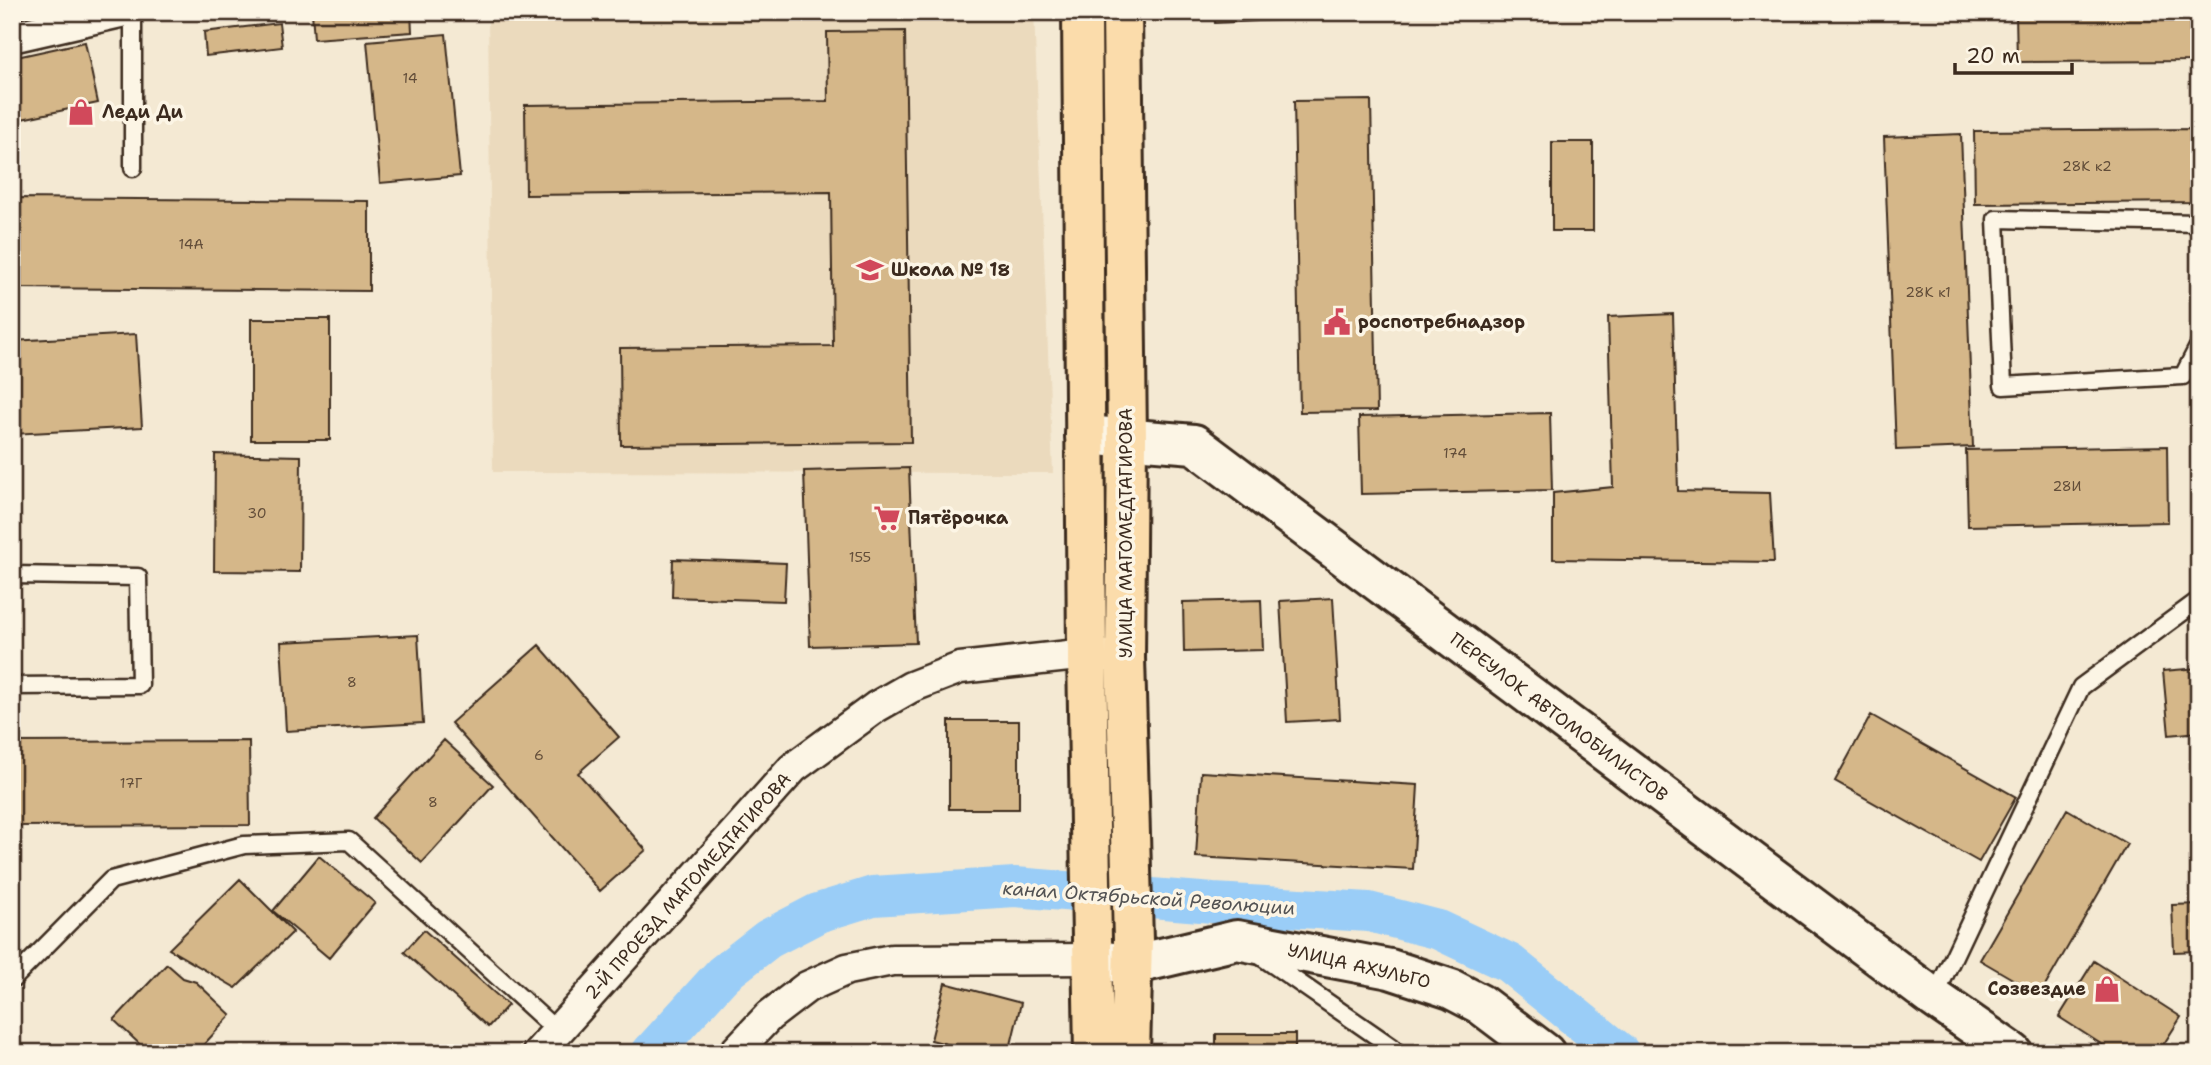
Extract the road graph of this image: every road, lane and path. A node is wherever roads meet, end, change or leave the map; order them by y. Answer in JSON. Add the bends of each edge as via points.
{"nodes":[{"id":1,"x":121,"y":12,"type":"edge"},
{"id":2,"x":133,"y":12,"type":"edge"},
{"id":3,"x":1082,"y":12,"type":"edge"},
{"id":4,"x":1122,"y":12,"type":"edge"},
{"id":5,"x":12,"y":37,"type":"edge"},
{"id":6,"x":133,"y":169,"type":"dead end"},
{"id":7,"x":2199,"y":223,"type":"edge"},
{"id":8,"x":2199,"y":345,"type":"edge"},
{"id":9,"x":1085,"y":435,"type":"junction"},
{"id":10,"x":1127,"y":439,"type":"junction"},
{"id":11,"x":12,"y":575,"type":"edge"},
{"id":12,"x":2199,"y":600,"type":"edge"},
{"id":13,"x":1087,"y":654,"type":"junction"},
{"id":14,"x":1125,"y":658,"type":"junction"},
{"id":15,"x":12,"y":686,"type":"edge"},
{"id":16,"x":1237,"y":940,"type":"junction"},
{"id":17,"x":1093,"y":948,"type":"junction"},
{"id":18,"x":1133,"y":952,"type":"junction"},
{"id":19,"x":12,"y":980,"type":"edge"},
{"id":20,"x":1934,"y":998,"type":"junction"},
{"id":21,"x":547,"y":1042,"type":"edge"},
{"id":22,"x":734,"y":1053,"type":"edge"},
{"id":23,"x":1094,"y":1053,"type":"edge"},
{"id":24,"x":1130,"y":1053,"type":"edge"},
{"id":25,"x":1398,"y":1053,"type":"edge"},
{"id":26,"x":1545,"y":1053,"type":"edge"},
{"id":27,"x":2013,"y":1053,"type":"edge"}],
"edges":[{"from":1,"to":5,"type":"street"},
{"from":2,"to":6,"type":"lane"},
{"from":3,"to":9,"type":"main road"},
{"from":4,"to":10,"type":"main road","name":"УЛИЦА МАГОМЕДТАГИРОВА"},
{"from":7,"to":8,"type":"lane","via":[[1996,219],[2003,386],[2183,376]]},
{"from":9,"to":10,"type":"main road","name":"ПЕРЕУЛОК АВТОМОБИЛИСТОВ"},
{"from":9,"to":13,"type":"main road"},
{"from":10,"to":14,"type":"main road","name":"УЛИЦА МАГОМЕДТАГИРОВА"},
{"from":10,"to":20,"type":"main road","name":"ПЕРЕУЛОК АВТОМОБИЛИСТОВ","via":[[1194,444]]},
{"from":11,"to":15,"type":"lane","via":[[138,577],[140,685]]},
{"from":12,"to":20,"type":"lane","via":[[2081,687]]},
{"from":13,"to":14,"type":"street","name":"2-Й ПРОЕЗД МАГОМЕДТАГИРОВА"},
{"from":13,"to":17,"type":"main road"},
{"from":13,"to":21,"type":"street","name":"2-Й ПРОЕЗД МАГОМЕДТАГИРОВА","via":[[960,668],[911,687],[876,708],[793,768]]},
{"from":14,"to":18,"type":"main road","name":"УЛИЦА МАГОМЕДТАГИРОВА"},
{"from":16,"to":18,"type":"main road"},
{"from":16,"to":25,"type":"lane"},
{"from":16,"to":26,"type":"main road","name":"УЛИЦА АХУЛЬГО","via":[[1390,970],[1451,989],[1480,1004]]},
{"from":17,"to":18,"type":"main road"},
{"from":17,"to":22,"type":"street","via":[[892,960],[848,969],[807,987],[769,1016]]},
{"from":17,"to":23,"type":"main road"},
{"from":18,"to":24,"type":"main road","name":"УЛИЦА МАГОМЕДТАГИРОВА"},
{"from":19,"to":21,"type":"lane","via":[[111,880],[244,845],[349,841]]},
{"from":20,"to":27,"type":"main road","name":"ПЕРЕУЛОК АВТОМОБИЛИСТОВ"}]}
